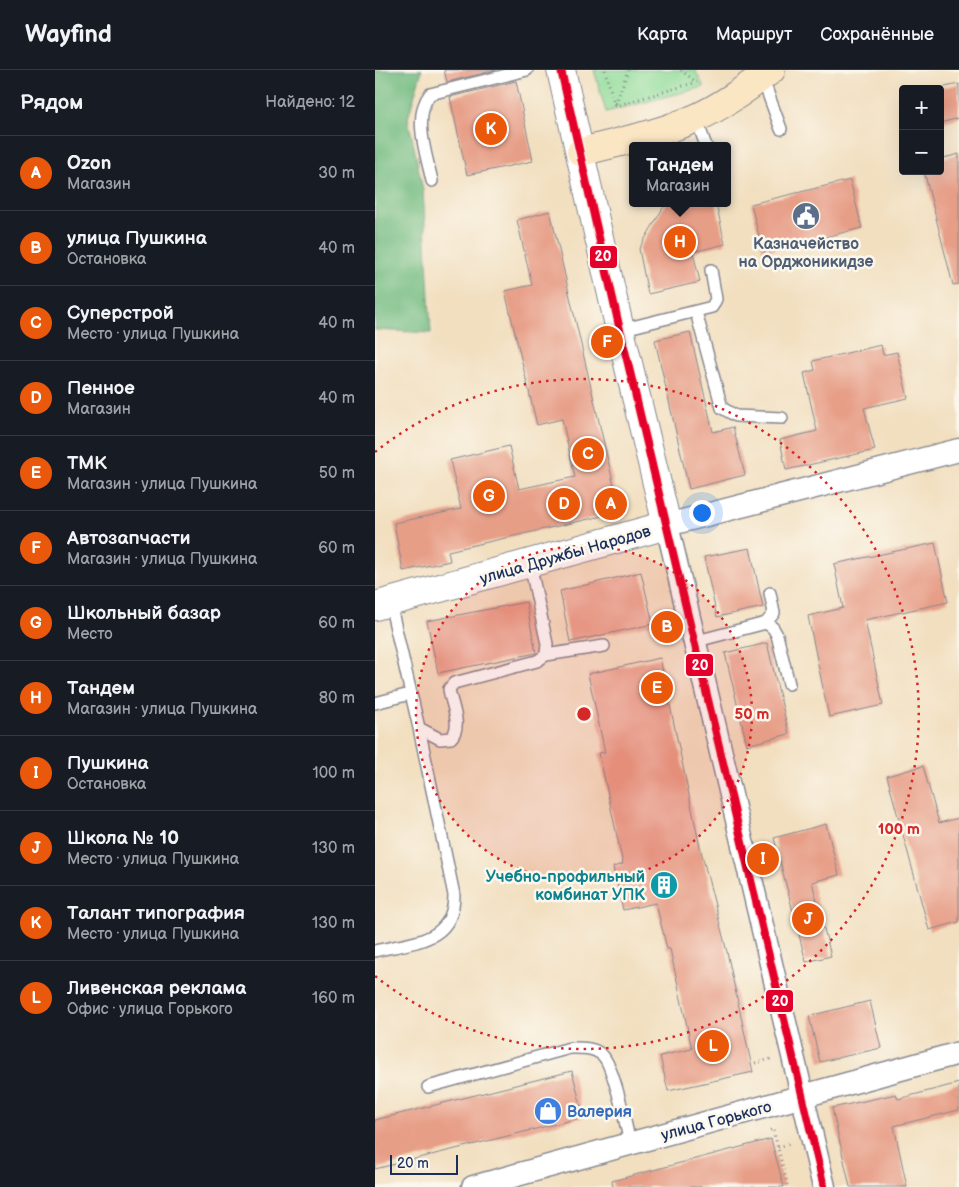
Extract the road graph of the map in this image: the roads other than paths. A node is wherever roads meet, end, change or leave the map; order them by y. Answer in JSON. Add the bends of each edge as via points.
{"nodes":[{"id":1,"x":527,"y":70,"type":"edge"},
{"id":2,"x":561,"y":70,"type":"edge"},
{"id":3,"x":767,"y":73,"type":"edge"},
{"id":4,"x":696,"y":118,"type":"junction"},
{"id":5,"x":781,"y":129,"type":"dead end"},
{"id":6,"x":705,"y":142,"type":"edge"},
{"id":7,"x":581,"y":152,"type":"junction"},
{"id":8,"x":432,"y":182,"type":"dead end"},
{"id":9,"x":711,"y":270,"type":"dead end"},
{"id":10,"x":696,"y":312,"type":"junction"},
{"id":11,"x":620,"y":330,"type":"junction"},
{"id":12,"x":782,"y":418,"type":"dead end"},
{"id":13,"x":959,"y":450,"type":"edge"},
{"id":14,"x":667,"y":525,"type":"junction"},
{"id":15,"x":531,"y":564,"type":"junction"},
{"id":16,"x":770,"y":593,"type":"dead end"},
{"id":17,"x":383,"y":605,"type":"edge"},
{"id":18,"x":766,"y":624,"type":"junction"},
{"id":19,"x":693,"y":642,"type":"junction"},
{"id":20,"x":604,"y":646,"type":"dead end"},
{"id":21,"x":546,"y":656,"type":"junction"},
{"id":22,"x":789,"y":684,"type":"dead end"},
{"id":23,"x":410,"y":694,"type":"junction"},
{"id":24,"x":375,"y":703,"type":"edge"},
{"id":25,"x":419,"y":728,"type":"junction"},
{"id":26,"x":375,"y":951,"type":"edge"},
{"id":27,"x":959,"y":1053,"type":"edge"},
{"id":28,"x":428,"y":1086,"type":"dead end"},
{"id":29,"x":803,"y":1097,"type":"junction"},
{"id":30,"x":630,"y":1143,"type":"junction"},
{"id":31,"x":473,"y":1187,"type":"edge"},
{"id":32,"x":824,"y":1187,"type":"edge"}],
"edges":[{"from":1,"to":8,"type":"lane","via":[[429,94],[421,120]]},
{"from":2,"to":7,"type":"street"},
{"from":3,"to":4,"type":"main road"},
{"from":3,"to":5,"type":"lane"},
{"from":4,"to":6,"type":"lane"},
{"from":4,"to":7,"type":"main road"},
{"from":7,"to":11,"type":"street"},
{"from":9,"to":10,"type":"lane","via":[[715,304]]},
{"from":10,"to":11,"type":"lane"},
{"from":10,"to":12,"type":"lane","via":[[721,408],[736,416]]},
{"from":11,"to":14,"type":"street"},
{"from":13,"to":14,"type":"street","name":"улица Дружбы Народов"},
{"from":14,"to":15,"type":"street","name":"улица Дружбы Народов"},
{"from":14,"to":19,"type":"street"},
{"from":15,"to":17,"type":"street","name":"улица Дружбы Народов"},
{"from":15,"to":21,"type":"lane","via":[[547,644]]},
{"from":16,"to":18,"type":"lane","via":[[774,613]]},
{"from":17,"to":23,"type":"lane"},
{"from":18,"to":19,"type":"lane"},
{"from":18,"to":22,"type":"lane","via":[[777,635]]},
{"from":19,"to":29,"type":"street"},
{"from":20,"to":21,"type":"lane"},
{"from":21,"to":25,"type":"lane","via":[[454,683],[449,689],[457,730],[451,738],[440,740]]},
{"from":23,"to":24,"type":"lane"},
{"from":23,"to":25,"type":"lane"},
{"from":25,"to":26,"type":"lane","via":[[454,904],[450,920],[438,934]]},
{"from":27,"to":29,"type":"street","name":"улица Горького"},
{"from":28,"to":30,"type":"lane","via":[[570,1048],[587,1048],[601,1054],[609,1065]]},
{"from":29,"to":30,"type":"street","name":"улица Горького"},
{"from":29,"to":32,"type":"street"},
{"from":30,"to":31,"type":"street","name":"улица Горького"}]}
